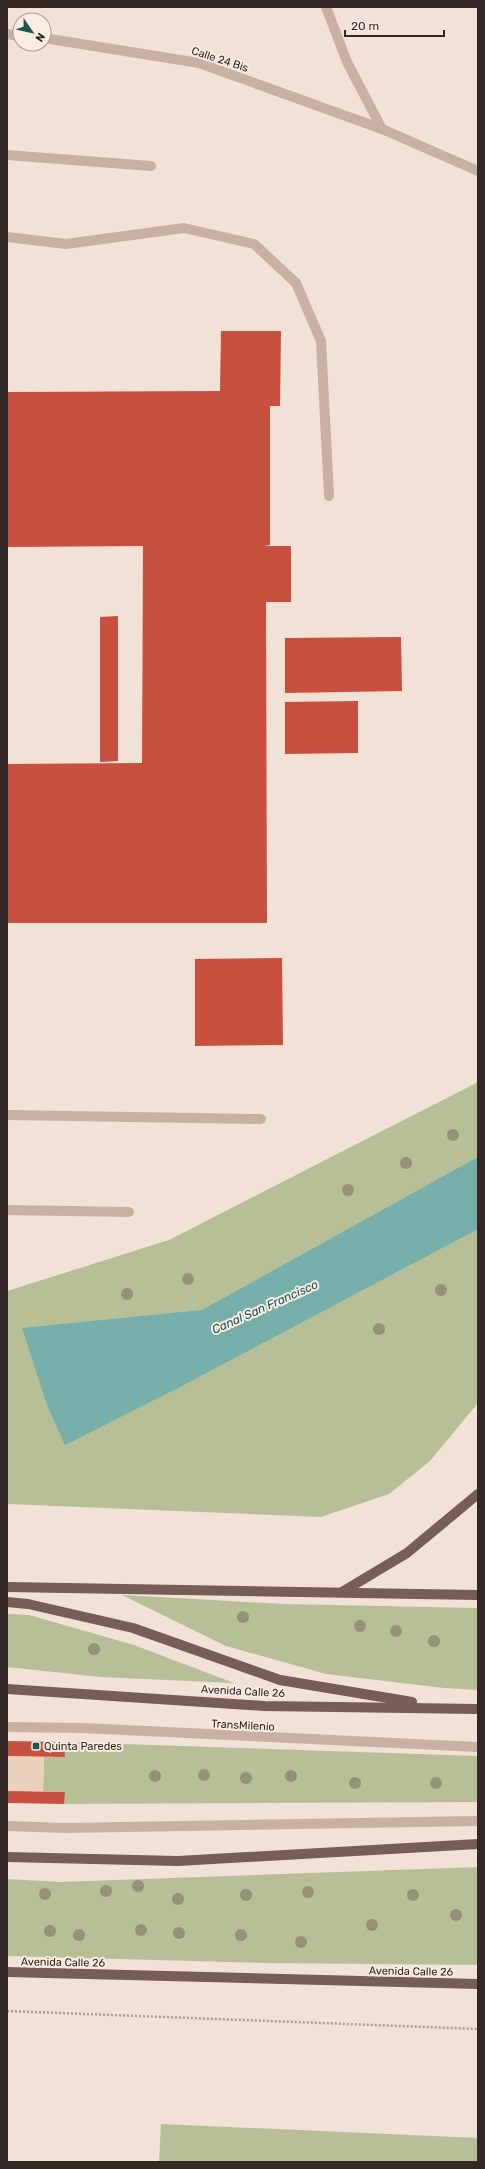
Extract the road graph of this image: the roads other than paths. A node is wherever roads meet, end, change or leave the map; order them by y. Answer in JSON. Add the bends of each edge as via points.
{"nodes":[{"id":1,"x":326,"y":7,"type":"edge"},
{"id":2,"x":52,"y":39,"type":"edge"},
{"id":3,"x":382,"y":129,"type":"junction"},
{"id":4,"x":7,"y":155,"type":"edge"},
{"id":5,"x":151,"y":166,"type":"dead end"},
{"id":6,"x":478,"y":171,"type":"edge"},
{"id":7,"x":7,"y":237,"type":"edge"},
{"id":8,"x":329,"y":496,"type":"dead end"},
{"id":9,"x":7,"y":1114,"type":"edge"},
{"id":10,"x":261,"y":1119,"type":"dead end"},
{"id":11,"x":7,"y":1210,"type":"edge"},
{"id":12,"x":129,"y":1212,"type":"dead end"},
{"id":13,"x":478,"y":1494,"type":"edge"},
{"id":14,"x":7,"y":1587,"type":"edge"},
{"id":15,"x":342,"y":1592,"type":"junction"},
{"id":16,"x":478,"y":1595,"type":"edge"},
{"id":17,"x":7,"y":1602,"type":"edge"},
{"id":18,"x":7,"y":1689,"type":"edge"},
{"id":19,"x":444,"y":1707,"type":"junction"},
{"id":20,"x":478,"y":1709,"type":"edge"},
{"id":21,"x":7,"y":1727,"type":"edge"},
{"id":22,"x":478,"y":1747,"type":"edge"},
{"id":23,"x":478,"y":1821,"type":"edge"},
{"id":24,"x":7,"y":1826,"type":"edge"},
{"id":25,"x":478,"y":1844,"type":"edge"},
{"id":26,"x":7,"y":1857,"type":"edge"},
{"id":27,"x":7,"y":1972,"type":"edge"},
{"id":28,"x":478,"y":1984,"type":"edge"}],
"edges":[{"from":1,"to":3,"type":"street","via":[[347,62]]},
{"from":2,"to":3,"type":"street","name":"Calle 24 Bis","via":[[200,62]]},
{"from":3,"to":6,"type":"street","name":"Calle 24 Bis"},
{"from":4,"to":5,"type":"street"},
{"from":7,"to":8,"type":"street","via":[[66,244],[184,228],[254,244],[296,283],[321,341]]},
{"from":9,"to":10,"type":"street"},
{"from":11,"to":12,"type":"street"},
{"from":13,"to":15,"type":"main road","via":[[407,1553]]},
{"from":14,"to":15,"type":"main road"},
{"from":15,"to":16,"type":"main road"},
{"from":17,"to":19,"type":"main road","via":[[28,1604],[133,1628],[280,1680]]},
{"from":18,"to":19,"type":"main road","name":"Avenida Calle 26","via":[[264,1706]]},
{"from":19,"to":20,"type":"main road","name":"Avenida Calle 26"},
{"from":21,"to":22,"type":"street","name":"TransMilenio","via":[[82,1728]]},
{"from":23,"to":24,"type":"street","via":[[65,1828]]},
{"from":25,"to":26,"type":"main road","via":[[178,1861]]},
{"from":27,"to":28,"type":"main road","name":"Avenida Calle 26"}]}
